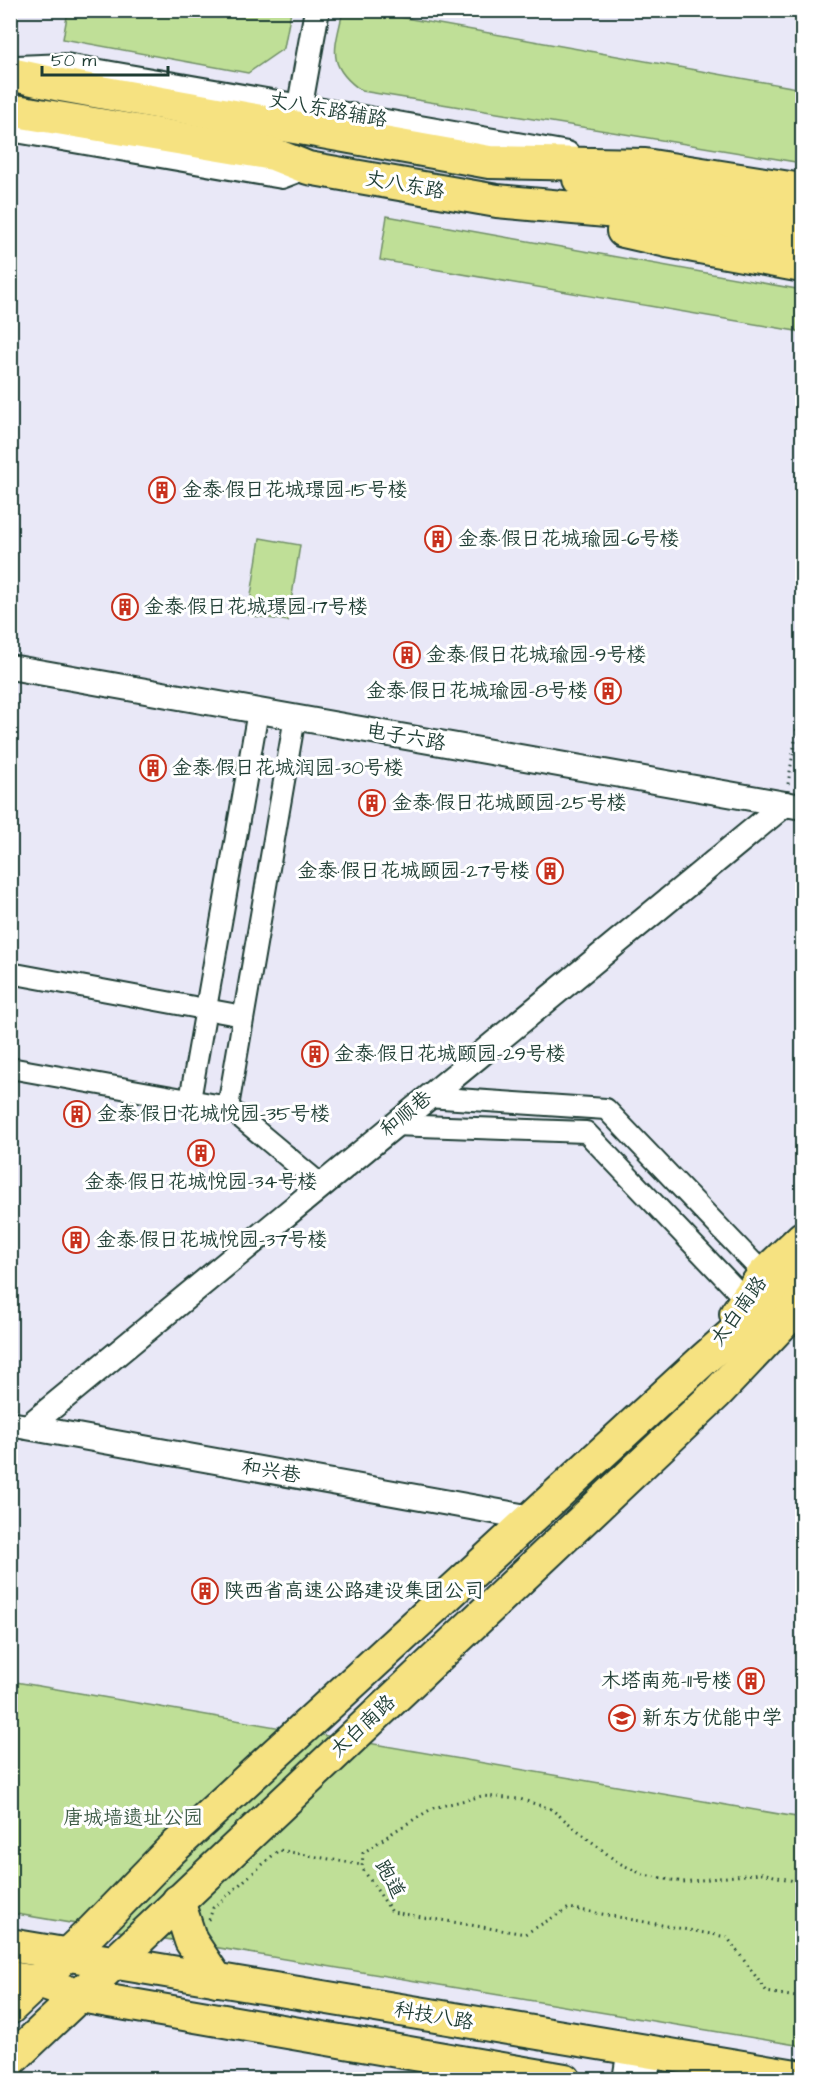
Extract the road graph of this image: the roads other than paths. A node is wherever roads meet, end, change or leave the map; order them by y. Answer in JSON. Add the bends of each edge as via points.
{"nodes":[{"id":1,"x":317,"y":10,"type":"edge"},
{"id":2,"x":10,"y":66,"type":"edge"},
{"id":3,"x":10,"y":74,"type":"edge"},
{"id":4,"x":10,"y":110,"type":"edge"},
{"id":5,"x":289,"y":114,"type":"junction"},
{"id":6,"x":10,"y":131,"type":"edge"},
{"id":7,"x":273,"y":154,"type":"junction"},
{"id":8,"x":308,"y":168,"type":"junction"},
{"id":9,"x":648,"y":190,"type":"junction"},
{"id":10,"x":802,"y":190,"type":"edge"},
{"id":11,"x":497,"y":201,"type":"junction"},
{"id":12,"x":802,"y":219,"type":"edge"},
{"id":13,"x":802,"y":242,"type":"edge"},
{"id":14,"x":802,"y":266,"type":"edge"},
{"id":15,"x":10,"y":667,"type":"edge"},
{"id":16,"x":258,"y":711,"type":"junction"},
{"id":17,"x":295,"y":717,"type":"junction"},
{"id":18,"x":794,"y":805,"type":"edge"},
{"id":19,"x":10,"y":973,"type":"edge"},
{"id":20,"x":206,"y":1009,"type":"junction"},
{"id":21,"x":243,"y":1016,"type":"junction"},
{"id":22,"x":10,"y":1068,"type":"edge"},
{"id":23,"x":427,"y":1097,"type":"junction"},
{"id":24,"x":190,"y":1100,"type":"junction"},
{"id":25,"x":228,"y":1107,"type":"junction"},
{"id":26,"x":393,"y":1125,"type":"junction"},
{"id":27,"x":320,"y":1184,"type":"junction"},
{"id":28,"x":802,"y":1238,"type":"edge"},
{"id":29,"x":802,"y":1272,"type":"edge"},
{"id":30,"x":764,"y":1274,"type":"junction"},
{"id":31,"x":746,"y":1300,"type":"junction"},
{"id":32,"x":802,"y":1303,"type":"edge"},
{"id":33,"x":802,"y":1327,"type":"edge"},
{"id":34,"x":703,"y":1360,"type":"junction"},
{"id":35,"x":717,"y":1393,"type":"junction"},
{"id":36,"x":19,"y":1425,"type":"edge"},
{"id":37,"x":532,"y":1518,"type":"junction"},
{"id":38,"x":178,"y":1901,"type":"junction"},
{"id":39,"x":10,"y":1928,"type":"edge"},
{"id":40,"x":10,"y":1945,"type":"edge"},
{"id":41,"x":56,"y":1953,"type":"junction"},
{"id":42,"x":113,"y":1962,"type":"junction"},
{"id":43,"x":217,"y":1980,"type":"junction"},
{"id":44,"x":16,"y":1985,"type":"edge"},
{"id":45,"x":80,"y":1996,"type":"junction"},
{"id":46,"x":642,"y":2060,"type":"edge"},
{"id":47,"x":10,"y":2061,"type":"edge"},
{"id":48,"x":802,"y":2077,"type":"edge"},
{"id":49,"x":564,"y":2079,"type":"edge"},
{"id":50,"x":625,"y":2079,"type":"edge"}],
"edges":[{"from":1,"to":5,"type":"street"},
{"from":2,"to":5,"type":"street","name":"丈八东路辅路","via":[[66,64]]},
{"from":3,"to":5,"type":"main road","name":"丈八东路","via":[[61,85]]},
{"from":4,"to":7,"type":"main road","name":"丈八东路"},
{"from":5,"to":7,"type":"street"},
{"from":5,"to":9,"type":"street","name":"丈八东路辅路"},
{"from":5,"to":9,"type":"main road","name":"丈八东路","via":[[489,162]]},
{"from":6,"to":8,"type":"street","via":[[282,178]]},
{"from":7,"to":8,"type":"main road","name":"丈八东路"},
{"from":8,"to":11,"type":"main road","name":"丈八东路"},
{"from":9,"to":10,"type":"main road","name":"丈八东路"},
{"from":9,"to":11,"type":"main road","name":"丈八东路"},
{"from":9,"to":12,"type":"main road","name":"丈八东路"},
{"from":9,"to":13,"type":"main road","name":"丈八东路"},
{"from":11,"to":14,"type":"main road","via":[[668,241]]},
{"from":15,"to":16,"type":"street","name":"电子六路"},
{"from":16,"to":17,"type":"street","name":"电子六路"},
{"from":16,"to":20,"type":"street"},
{"from":17,"to":18,"type":"street","name":"电子六路"},
{"from":17,"to":21,"type":"street"},
{"from":18,"to":23,"type":"street","name":"和顺巷"},
{"from":19,"to":20,"type":"street"},
{"from":20,"to":21,"type":"street"},
{"from":20,"to":24,"type":"street"},
{"from":21,"to":25,"type":"street"},
{"from":22,"to":24,"type":"street"},
{"from":23,"to":26,"type":"street","name":"和顺巷"},
{"from":23,"to":30,"type":"street","via":[[606,1109]]},
{"from":24,"to":25,"type":"street"},
{"from":25,"to":27,"type":"street"},
{"from":26,"to":27,"type":"street","name":"和顺巷"},
{"from":26,"to":31,"type":"street","via":[[586,1132]]},
{"from":27,"to":36,"type":"street","name":"和顺巷"},
{"from":28,"to":30,"type":"main road","name":"太白南路"},
{"from":29,"to":34,"type":"main road","name":"太白南路"},
{"from":30,"to":31,"type":"main road","name":"太白南路"},
{"from":31,"to":34,"type":"main road","name":"太白南路"},
{"from":32,"to":35,"type":"main road","name":"太白南路"},
{"from":33,"to":35,"type":"main road","name":"太白南路"},
{"from":34,"to":37,"type":"main road","name":"太白南路"},
{"from":35,"to":38,"type":"main road","name":"太白南路"},
{"from":36,"to":37,"type":"street","name":"和兴巷"},
{"from":37,"to":41,"type":"main road","name":"太白南路","via":[[170,1851],[93,1930]]},
{"from":38,"to":42,"type":"main road","name":"太白南路"},
{"from":38,"to":43,"type":"main road","via":[[191,1941]]},
{"from":39,"to":41,"type":"main road","via":[[37,1932]]},
{"from":40,"to":41,"type":"main road","name":"科技八路"},
{"from":41,"to":42,"type":"main road","name":"科技八路"},
{"from":41,"to":44,"type":"main road","name":"太白南路"},
{"from":42,"to":43,"type":"main road","name":"科技八路"},
{"from":42,"to":45,"type":"main road","name":"太白南路"},
{"from":43,"to":46,"type":"main road","name":"科技八路"},
{"from":44,"to":45,"type":"main road","name":"科技八路"},
{"from":45,"to":47,"type":"main road","name":"太白南路"},
{"from":45,"to":49,"type":"main road","name":"科技八路"},
{"from":46,"to":48,"type":"main road","name":"科技八路"},
{"from":46,"to":50,"type":"street"}]}
